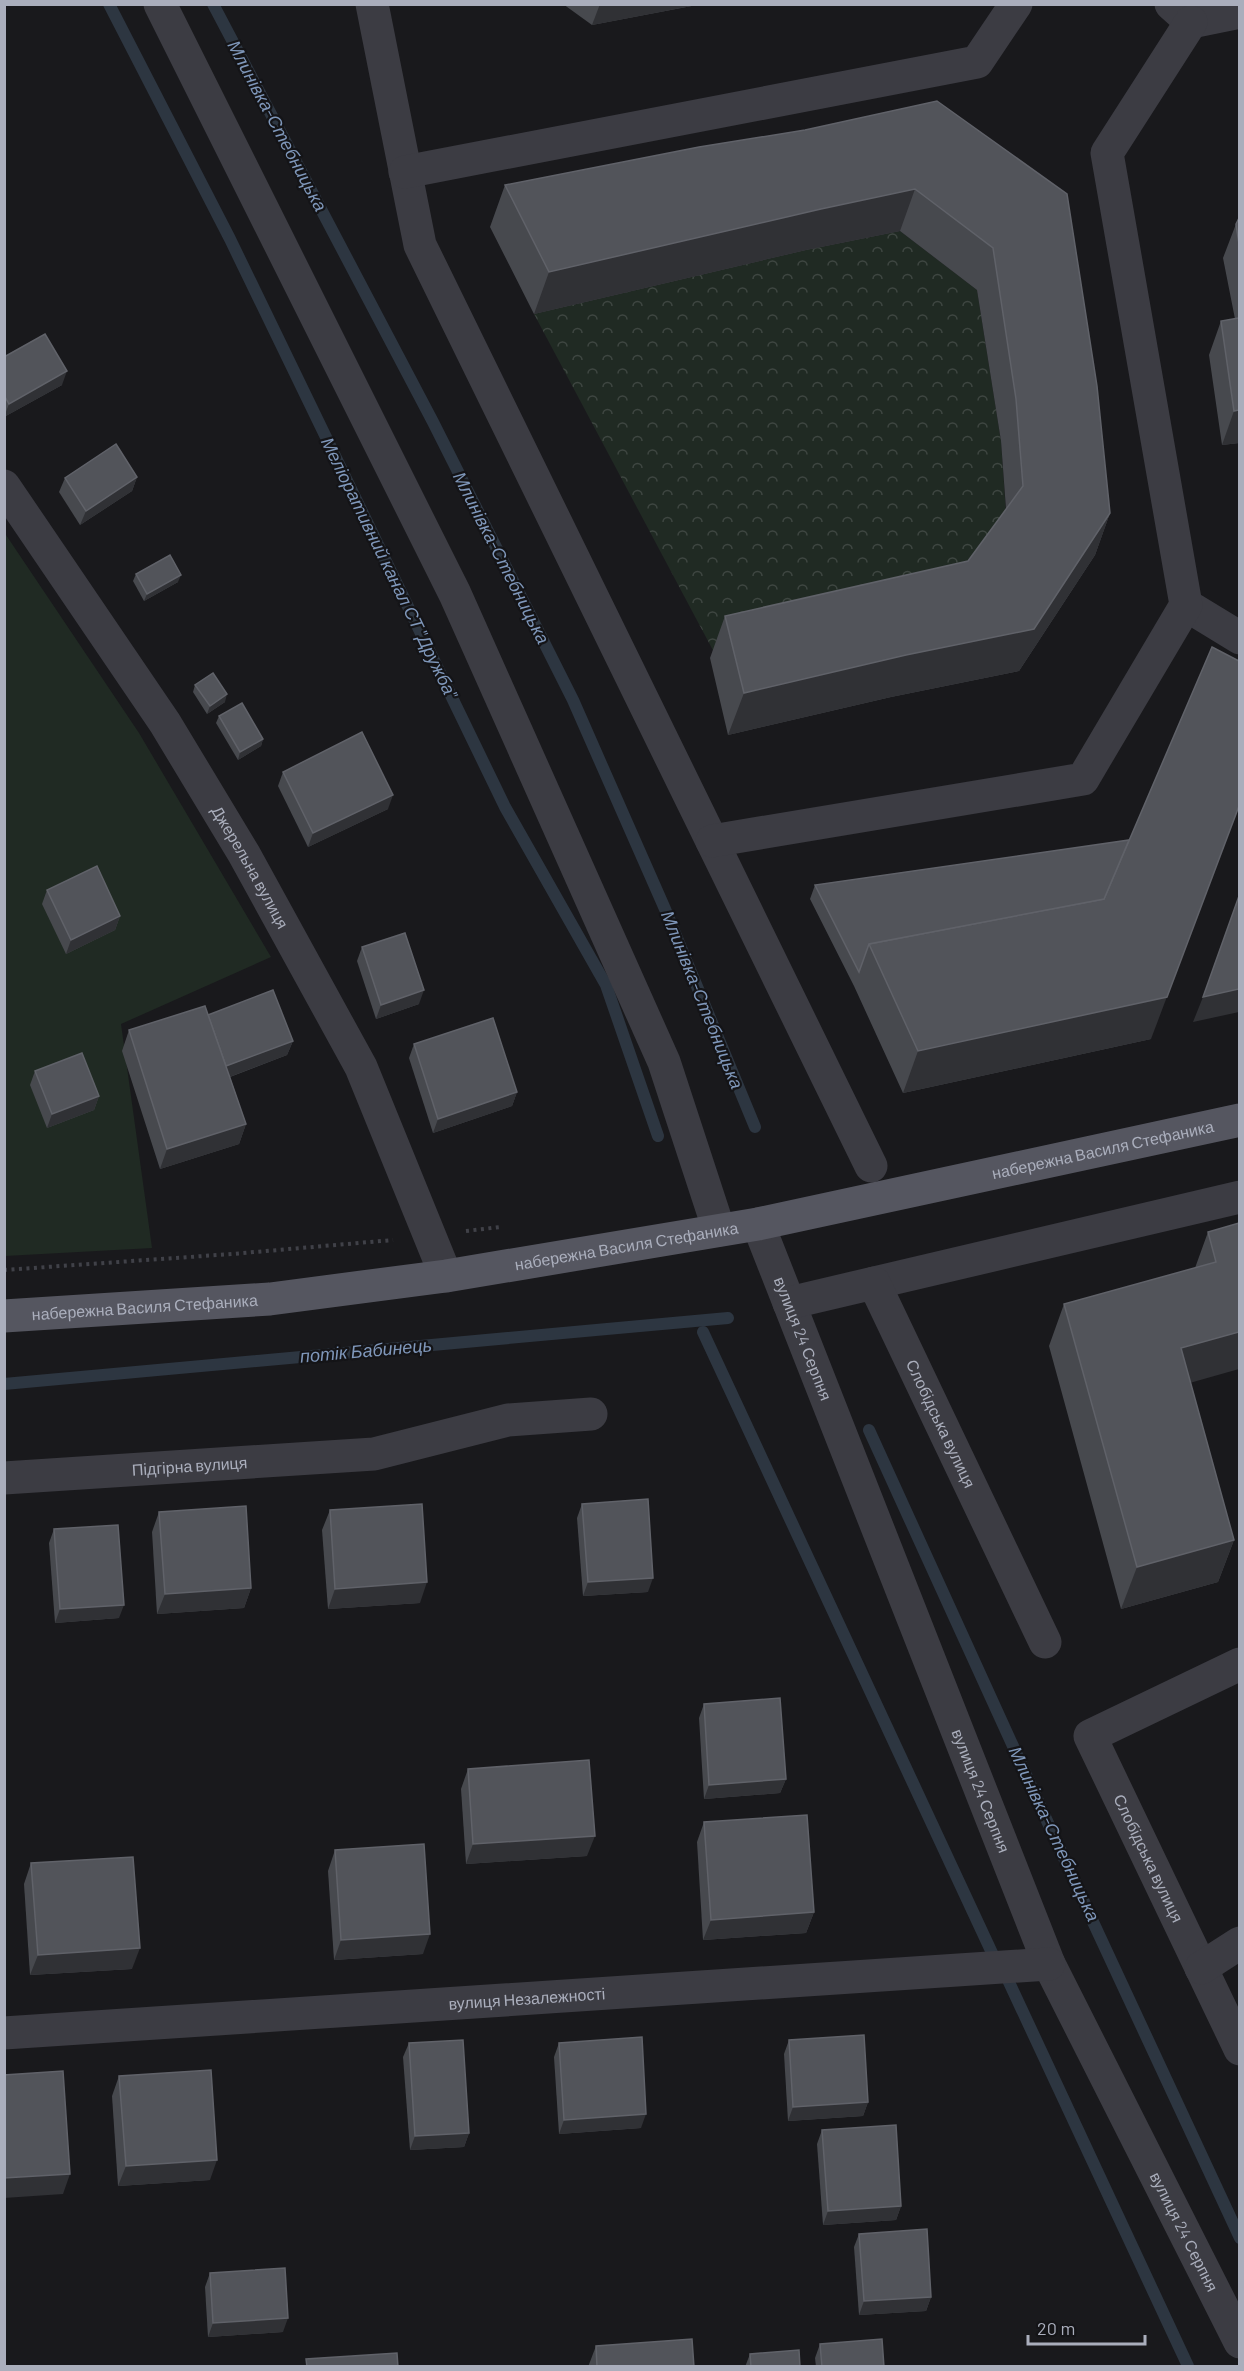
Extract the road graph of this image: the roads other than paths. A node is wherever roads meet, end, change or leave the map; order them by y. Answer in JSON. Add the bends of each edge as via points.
{"nodes":[{"id":1,"x":160,"y":4,"type":"edge"},
{"id":2,"x":372,"y":4,"type":"edge"},
{"id":3,"x":1016,"y":4,"type":"edge"},
{"id":4,"x":1239,"y":12,"type":"edge"},
{"id":5,"x":1181,"y":13,"type":"edge"},
{"id":6,"x":405,"y":172,"type":"junction"},
{"id":7,"x":4,"y":486,"type":"edge"},
{"id":8,"x":1186,"y":605,"type":"junction"},
{"id":9,"x":1239,"y":638,"type":"edge"},
{"id":10,"x":712,"y":841,"type":"junction"},
{"id":11,"x":1239,"y":1120,"type":"edge"},
{"id":12,"x":871,"y":1166,"type":"dead end"},
{"id":13,"x":1239,"y":1197,"type":"edge"},
{"id":14,"x":758,"y":1224,"type":"junction"},
{"id":15,"x":719,"y":1230,"type":"junction"},
{"id":16,"x":446,"y":1276,"type":"junction"},
{"id":17,"x":874,"y":1283,"type":"junction"},
{"id":18,"x":789,"y":1303,"type":"junction"},
{"id":19,"x":4,"y":1316,"type":"edge"},
{"id":20,"x":591,"y":1414,"type":"dead end"},
{"id":21,"x":4,"y":1478,"type":"edge"},
{"id":22,"x":1045,"y":1642,"type":"dead end"},
{"id":23,"x":1239,"y":1664,"type":"edge"},
{"id":24,"x":1239,"y":1943,"type":"edge"},
{"id":25,"x":1048,"y":1964,"type":"junction"},
{"id":26,"x":1201,"y":1968,"type":"junction"},
{"id":27,"x":4,"y":2033,"type":"edge"},
{"id":28,"x":1239,"y":2049,"type":"edge"},
{"id":29,"x":1239,"y":2342,"type":"edge"}],
"edges":[{"from":1,"to":15,"type":"street","via":[[455,594],[663,1062]]},
{"from":2,"to":6,"type":"street"},
{"from":3,"to":6,"type":"street","via":[[977,62]]},
{"from":4,"to":5,"type":"street"},
{"from":5,"to":8,"type":"street","via":[[1107,153]]},
{"from":6,"to":10,"type":"street","via":[[420,245]]},
{"from":7,"to":16,"type":"street","name":"Джерельна вулиця","via":[[165,723],[244,854],[361,1067]]},
{"from":8,"to":9,"type":"street"},
{"from":8,"to":10,"type":"street","via":[[1083,779]]},
{"from":10,"to":12,"type":"street"},
{"from":11,"to":14,"type":"main road","name":"набережна Василя Стефаника"},
{"from":13,"to":17,"type":"street"},
{"from":14,"to":15,"type":"main road","name":"набережна Василя Стефаника"},
{"from":14,"to":18,"type":"street","name":"вулиця 24 Серпня"},
{"from":15,"to":16,"type":"main road","name":"набережна Василя Стефаника"},
{"from":16,"to":19,"type":"main road","name":"набережна Василя Стефаника","via":[[270,1299]]},
{"from":17,"to":18,"type":"street"},
{"from":17,"to":22,"type":"street","name":"Слобідська вулиця"},
{"from":18,"to":25,"type":"street","name":"вулиця 24 Серпня"},
{"from":20,"to":21,"type":"street","name":"Підгірна вулиця","via":[[508,1420],[374,1454]]},
{"from":23,"to":26,"type":"street","name":"Слобідська вулиця","via":[[1090,1736]]},
{"from":24,"to":26,"type":"street"},
{"from":25,"to":27,"type":"street","name":"вулиця Незалежності"},
{"from":25,"to":29,"type":"street","name":"вулиця 24 Серпня"},
{"from":26,"to":28,"type":"street","name":"Слобідська вулиця"}]}
